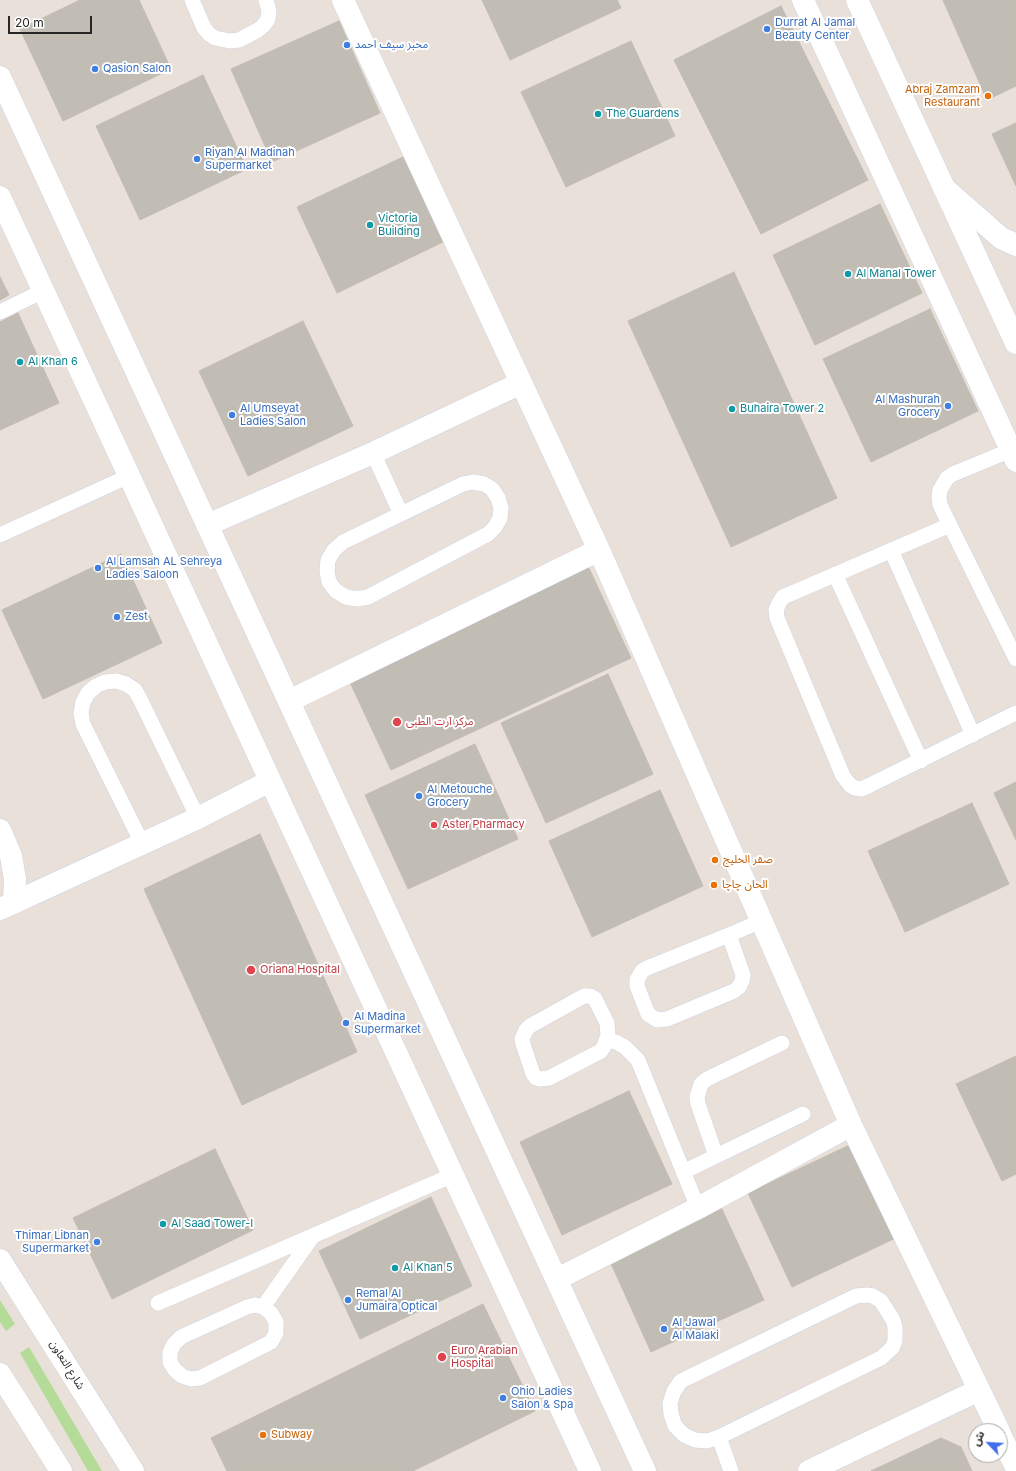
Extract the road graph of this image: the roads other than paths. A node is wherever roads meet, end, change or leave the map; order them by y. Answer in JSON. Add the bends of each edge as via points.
{"nodes":[{"id":1,"x":192,"y":0,"type":"edge"},
{"id":2,"x":266,"y":0,"type":"edge"},
{"id":3,"x":343,"y":0,"type":"edge"},
{"id":4,"x":803,"y":0,"type":"edge"},
{"id":5,"x":857,"y":0,"type":"edge"},
{"id":6,"x":0,"y":77,"type":"edge"},
{"id":7,"x":944,"y":188,"type":"junction"},
{"id":8,"x":0,"y":197,"type":"edge"},
{"id":9,"x":1016,"y":245,"type":"edge"},
{"id":10,"x":43,"y":291,"type":"junction"},
{"id":11,"x":0,"y":312,"type":"edge"},
{"id":12,"x":1016,"y":343,"type":"edge"},
{"id":13,"x":521,"y":383,"type":"junction"},
{"id":14,"x":373,"y":453,"type":"junction"},
{"id":15,"x":1013,"y":455,"type":"edge"},
{"id":16,"x":129,"y":476,"type":"junction"},
{"id":17,"x":401,"y":514,"type":"junction"},
{"id":18,"x":207,"y":525,"type":"junction"},
{"id":19,"x":950,"y":525,"type":"junction"},
{"id":20,"x":0,"y":535,"type":"edge"},
{"id":21,"x":599,"y":550,"type":"junction"},
{"id":22,"x":891,"y":550,"type":"junction"},
{"id":23,"x":835,"y":574,"type":"junction"},
{"id":24,"x":1016,"y":659,"type":"edge"},
{"id":25,"x":289,"y":701,"type":"junction"},
{"id":26,"x":1016,"y":713,"type":"edge"},
{"id":27,"x":973,"y":735,"type":"junction"},
{"id":28,"x":921,"y":761,"type":"junction"},
{"id":29,"x":270,"y":781,"type":"junction"},
{"id":30,"x":198,"y":818,"type":"junction"},
{"id":31,"x":0,"y":830,"type":"edge"},
{"id":32,"x":142,"y":844,"type":"junction"},
{"id":33,"x":7,"y":906,"type":"edge"},
{"id":34,"x":762,"y":922,"type":"junction"},
{"id":35,"x":729,"y":935,"type":"junction"},
{"id":36,"x":607,"y":1040,"type":"junction"},
{"id":37,"x":782,"y":1043,"type":"dead end"},
{"id":38,"x":803,"y":1114,"type":"dead end"},
{"id":39,"x":851,"y":1125,"type":"junction"},
{"id":40,"x":716,"y":1156,"type":"junction"},
{"id":41,"x":683,"y":1172,"type":"junction"},
{"id":42,"x":452,"y":1175,"type":"junction"},
{"id":43,"x":698,"y":1208,"type":"junction"},
{"id":44,"x":313,"y":1236,"type":"junction"},
{"id":45,"x":0,"y":1260,"type":"edge"},
{"id":46,"x":557,"y":1279,"type":"junction"},
{"id":47,"x":158,"y":1303,"type":"dead end"},
{"id":48,"x":263,"y":1307,"type":"junction"},
{"id":49,"x":0,"y":1374,"type":"edge"},
{"id":50,"x":979,"y":1390,"type":"junction"},
{"id":51,"x":995,"y":1423,"type":"edge"},
{"id":52,"x":719,"y":1437,"type":"junction"},
{"id":53,"x":1008,"y":1450,"type":"edge"},
{"id":54,"x":1016,"y":1467,"type":"edge"},
{"id":55,"x":61,"y":1471,"type":"edge"},
{"id":56,"x":133,"y":1471,"type":"edge"},
{"id":57,"x":590,"y":1471,"type":"edge"},
{"id":58,"x":645,"y":1471,"type":"edge"},
{"id":59,"x":731,"y":1471,"type":"edge"},
{"id":60,"x":809,"y":1471,"type":"edge"}],
"edges":[{"from":1,"to":2,"type":"lane","via":[[209,34],[230,41],[239,40],[264,25],[269,11]]},
{"from":3,"to":13,"type":"street"},
{"from":4,"to":15,"type":"street"},
{"from":5,"to":7,"type":"street"},
{"from":6,"to":18,"type":"street"},
{"from":7,"to":9,"type":"street","via":[[1001,238]]},
{"from":7,"to":12,"type":"street"},
{"from":8,"to":10,"type":"street"},
{"from":10,"to":11,"type":"lane"},
{"from":10,"to":16,"type":"street"},
{"from":13,"to":14,"type":"street"},
{"from":13,"to":21,"type":"street"},
{"from":14,"to":17,"type":"lane"},
{"from":14,"to":18,"type":"street"},
{"from":15,"to":19,"type":"lane","via":[[953,474],[943,484],[940,490],[940,504]]},
{"from":16,"to":20,"type":"lane"},
{"from":16,"to":29,"type":"street"},
{"from":17,"to":17,"type":"lane","via":[[343,542],[334,550],[328,560],[327,571],[329,582],[336,591],[346,597],[368,597],[488,534],[500,518],[501,508],[492,489],[473,482],[463,484]]},
{"from":18,"to":25,"type":"street"},
{"from":19,"to":22,"type":"lane"},
{"from":19,"to":24,"type":"lane"},
{"from":21,"to":25,"type":"street"},
{"from":21,"to":34,"type":"street"},
{"from":22,"to":23,"type":"lane"},
{"from":22,"to":27,"type":"lane"},
{"from":23,"to":28,"type":"lane"},
{"from":23,"to":28,"type":"lane","via":[[783,597],[776,610],[777,618],[843,776],[850,785],[861,788]]},
{"from":25,"to":46,"type":"street"},
{"from":26,"to":27,"type":"lane"},
{"from":27,"to":28,"type":"lane"},
{"from":29,"to":30,"type":"street"},
{"from":29,"to":42,"type":"street"},
{"from":30,"to":32,"type":"street"},
{"from":30,"to":32,"type":"lane","via":[[135,690],[116,681],[96,686],[83,702],[83,724]]},
{"from":31,"to":33,"type":"street","via":[[11,856],[15,879]]},
{"from":32,"to":33,"type":"street"},
{"from":34,"to":35,"type":"lane"},
{"from":34,"to":39,"type":"street"},
{"from":35,"to":35,"type":"lane","via":[[642,971],[636,986],[648,1014],[657,1020],[667,1019],[739,987],[742,982],[742,969]]},
{"from":36,"to":36,"type":"lane","via":[[608,1029],[595,998],[584,996],[530,1026],[522,1039],[533,1074],[540,1079],[548,1078],[601,1051]]},
{"from":36,"to":41,"type":"lane","via":[[626,1047],[638,1060]]},
{"from":37,"to":40,"type":"lane","via":[[701,1084],[697,1097],[698,1104]]},
{"from":38,"to":40,"type":"lane"},
{"from":39,"to":43,"type":"street"},
{"from":39,"to":50,"type":"street"},
{"from":40,"to":41,"type":"lane"},
{"from":41,"to":43,"type":"lane"},
{"from":42,"to":44,"type":"lane"},
{"from":42,"to":57,"type":"street"},
{"from":43,"to":46,"type":"street"},
{"from":44,"to":47,"type":"lane"},
{"from":44,"to":48,"type":"lane"},
{"from":45,"to":56,"type":"street","name":"شارع التعاون"},
{"from":46,"to":58,"type":"street"},
{"from":48,"to":48,"type":"lane","via":[[247,1307],[181,1337],[170,1352],[170,1362],[175,1370],[190,1379],[200,1378],[271,1342],[276,1333],[276,1322],[271,1313]]},
{"from":49,"to":55,"type":"street"},
{"from":50,"to":51,"type":"street"},
{"from":50,"to":60,"type":"street"},
{"from":52,"to":52,"type":"lane","via":[[887,1354],[895,1341],[895,1327],[881,1301],[873,1296],[856,1296],[681,1381],[670,1402],[676,1426],[684,1435],[695,1440],[707,1441]]},
{"from":52,"to":59,"type":"lane"},
{"from":53,"to":54,"type":"street"}]}
